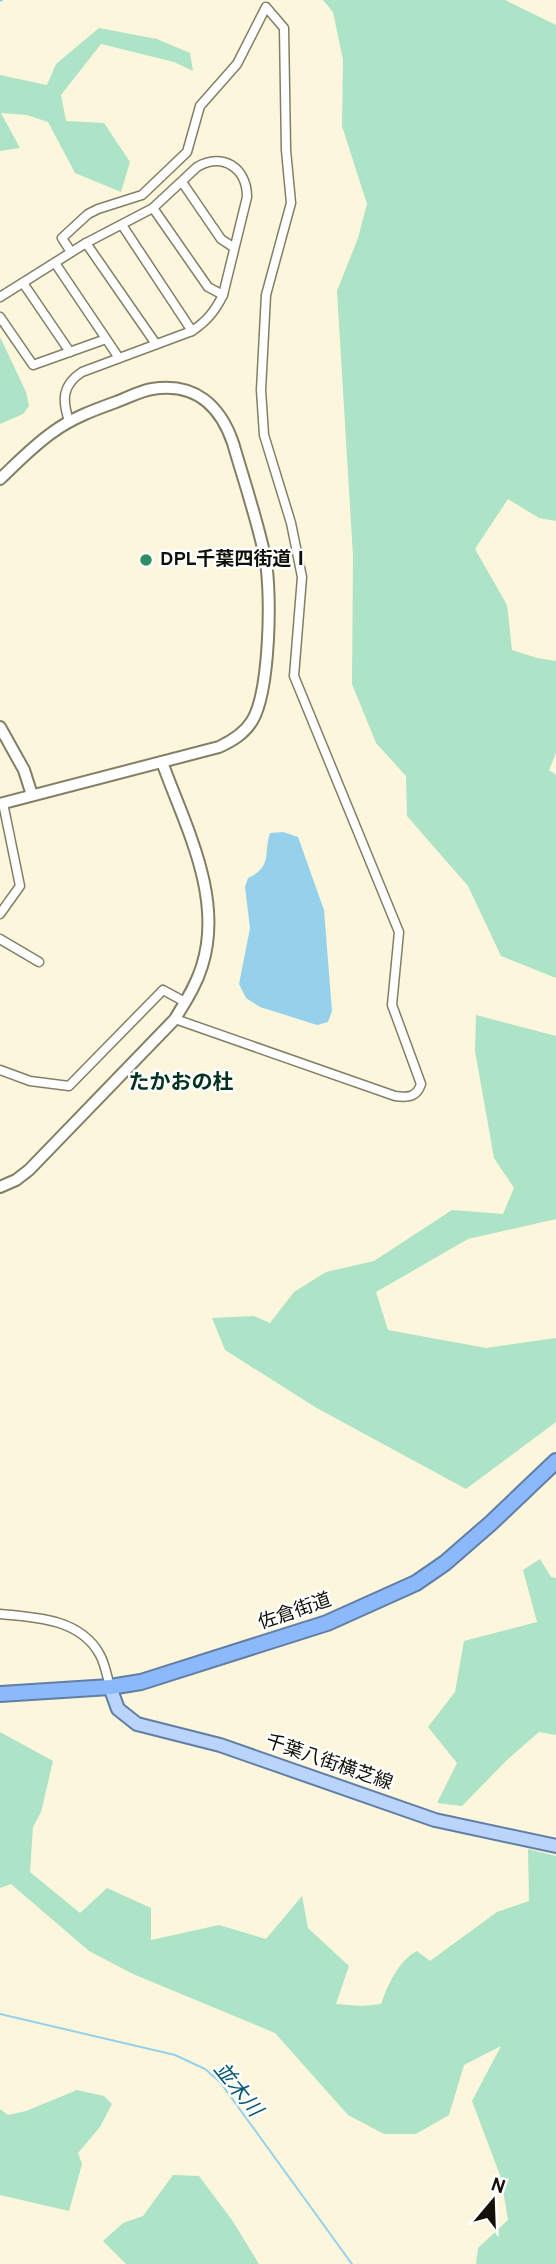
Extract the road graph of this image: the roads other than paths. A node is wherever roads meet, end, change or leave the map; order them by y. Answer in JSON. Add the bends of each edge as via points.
{"nodes":[{"id":1,"x":182,"y":182,"type":"junction"},
{"id":2,"x":153,"y":208,"type":"junction"},
{"id":3,"x":122,"y":225,"type":"junction"},
{"id":4,"x":86,"y":243,"type":"junction"},
{"id":5,"x":233,"y":247,"type":"junction"},
{"id":6,"x":71,"y":252,"type":"junction"},
{"id":7,"x":55,"y":262,"type":"junction"},
{"id":8,"x":23,"y":283,"type":"junction"},
{"id":9,"x":223,"y":295,"type":"junction"},
{"id":10,"x":0,"y":297,"type":"edge"},
{"id":11,"x":0,"y":317,"type":"edge"},
{"id":12,"x":192,"y":331,"type":"junction"},
{"id":13,"x":106,"y":339,"type":"junction"},
{"id":14,"x":156,"y":344,"type":"junction"},
{"id":15,"x":70,"y":352,"type":"junction"},
{"id":16,"x":119,"y":358,"type":"junction"},
{"id":17,"x":69,"y":421,"type":"junction"},
{"id":18,"x":0,"y":479,"type":"edge"},
{"id":19,"x":0,"y":727,"type":"edge"},
{"id":20,"x":162,"y":762,"type":"junction"},
{"id":21,"x":32,"y":795,"type":"junction"},
{"id":22,"x":1,"y":804,"type":"edge"},
{"id":23,"x":0,"y":914,"type":"edge"},
{"id":24,"x":0,"y":939,"type":"edge"},
{"id":25,"x":39,"y":962,"type":"dead end"},
{"id":26,"x":185,"y":1002,"type":"junction"},
{"id":27,"x":175,"y":1019,"type":"junction"},
{"id":28,"x":0,"y":1070,"type":"edge"},
{"id":29,"x":0,"y":1187,"type":"edge"},
{"id":30,"x":556,"y":1461,"type":"edge"},
{"id":31,"x":0,"y":1614,"type":"edge"},
{"id":32,"x":110,"y":1687,"type":"junction"},
{"id":33,"x":0,"y":1694,"type":"edge"},
{"id":34,"x":556,"y":1846,"type":"edge"}],
"edges":[{"from":1,"to":2,"type":"street"},
{"from":1,"to":5,"type":"street","via":[[221,239]]},
{"from":1,"to":5,"type":"street","via":[[197,167],[213,160],[238,169],[247,197]]},
{"from":2,"to":3,"type":"street"},
{"from":2,"to":9,"type":"street","via":[[208,286]]},
{"from":3,"to":4,"type":"street"},
{"from":3,"to":12,"type":"street"},
{"from":4,"to":6,"type":"street"},
{"from":4,"to":14,"type":"street"},
{"from":5,"to":9,"type":"street"},
{"from":6,"to":7,"type":"street"},
{"from":6,"to":27,"type":"street","via":[[62,238],[88,214],[142,195],[187,152],[200,106],[237,64],[266,7],[284,28],[291,203],[266,295],[261,390],[264,435],[302,577],[294,676],[399,932],[392,1005],[421,1084],[413,1096],[395,1096]]},
{"from":7,"to":8,"type":"street"},
{"from":7,"to":13,"type":"street"},
{"from":8,"to":10,"type":"street"},
{"from":8,"to":15,"type":"street"},
{"from":9,"to":12,"type":"street","via":[[216,310]]},
{"from":11,"to":15,"type":"street","via":[[33,365]]},
{"from":12,"to":14,"type":"street"},
{"from":13,"to":15,"type":"street"},
{"from":13,"to":16,"type":"street"},
{"from":14,"to":16,"type":"street"},
{"from":16,"to":17,"type":"street","via":[[82,372],[68,384],[64,405]]},
{"from":17,"to":18,"type":"street"},
{"from":17,"to":20,"type":"street","via":[[150,389],[185,390],[204,398],[228,427],[265,556],[269,589],[265,682],[253,719],[245,731],[219,747]]},
{"from":19,"to":21,"type":"street"},
{"from":20,"to":21,"type":"street"},
{"from":20,"to":26,"type":"street","via":[[205,883],[209,911],[202,965]]},
{"from":21,"to":22,"type":"street"},
{"from":22,"to":23,"type":"street","via":[[20,886]]},
{"from":24,"to":25,"type":"street"},
{"from":26,"to":27,"type":"street"},
{"from":26,"to":28,"type":"street","via":[[163,990],[69,1086],[30,1082]]},
{"from":27,"to":29,"type":"street","via":[[29,1170]]},
{"from":30,"to":32,"type":"highway","name":"佐倉街道","via":[[491,1523],[416,1583],[327,1623],[167,1675]]},
{"from":31,"to":32,"type":"street","via":[[62,1623],[82,1633],[100,1656]]},
{"from":32,"to":33,"type":"highway","name":"佐倉街道"},
{"from":32,"to":34,"type":"main road","name":"千葉八街横芝線","via":[[118,1709],[137,1724],[220,1745],[435,1820]]}]}
